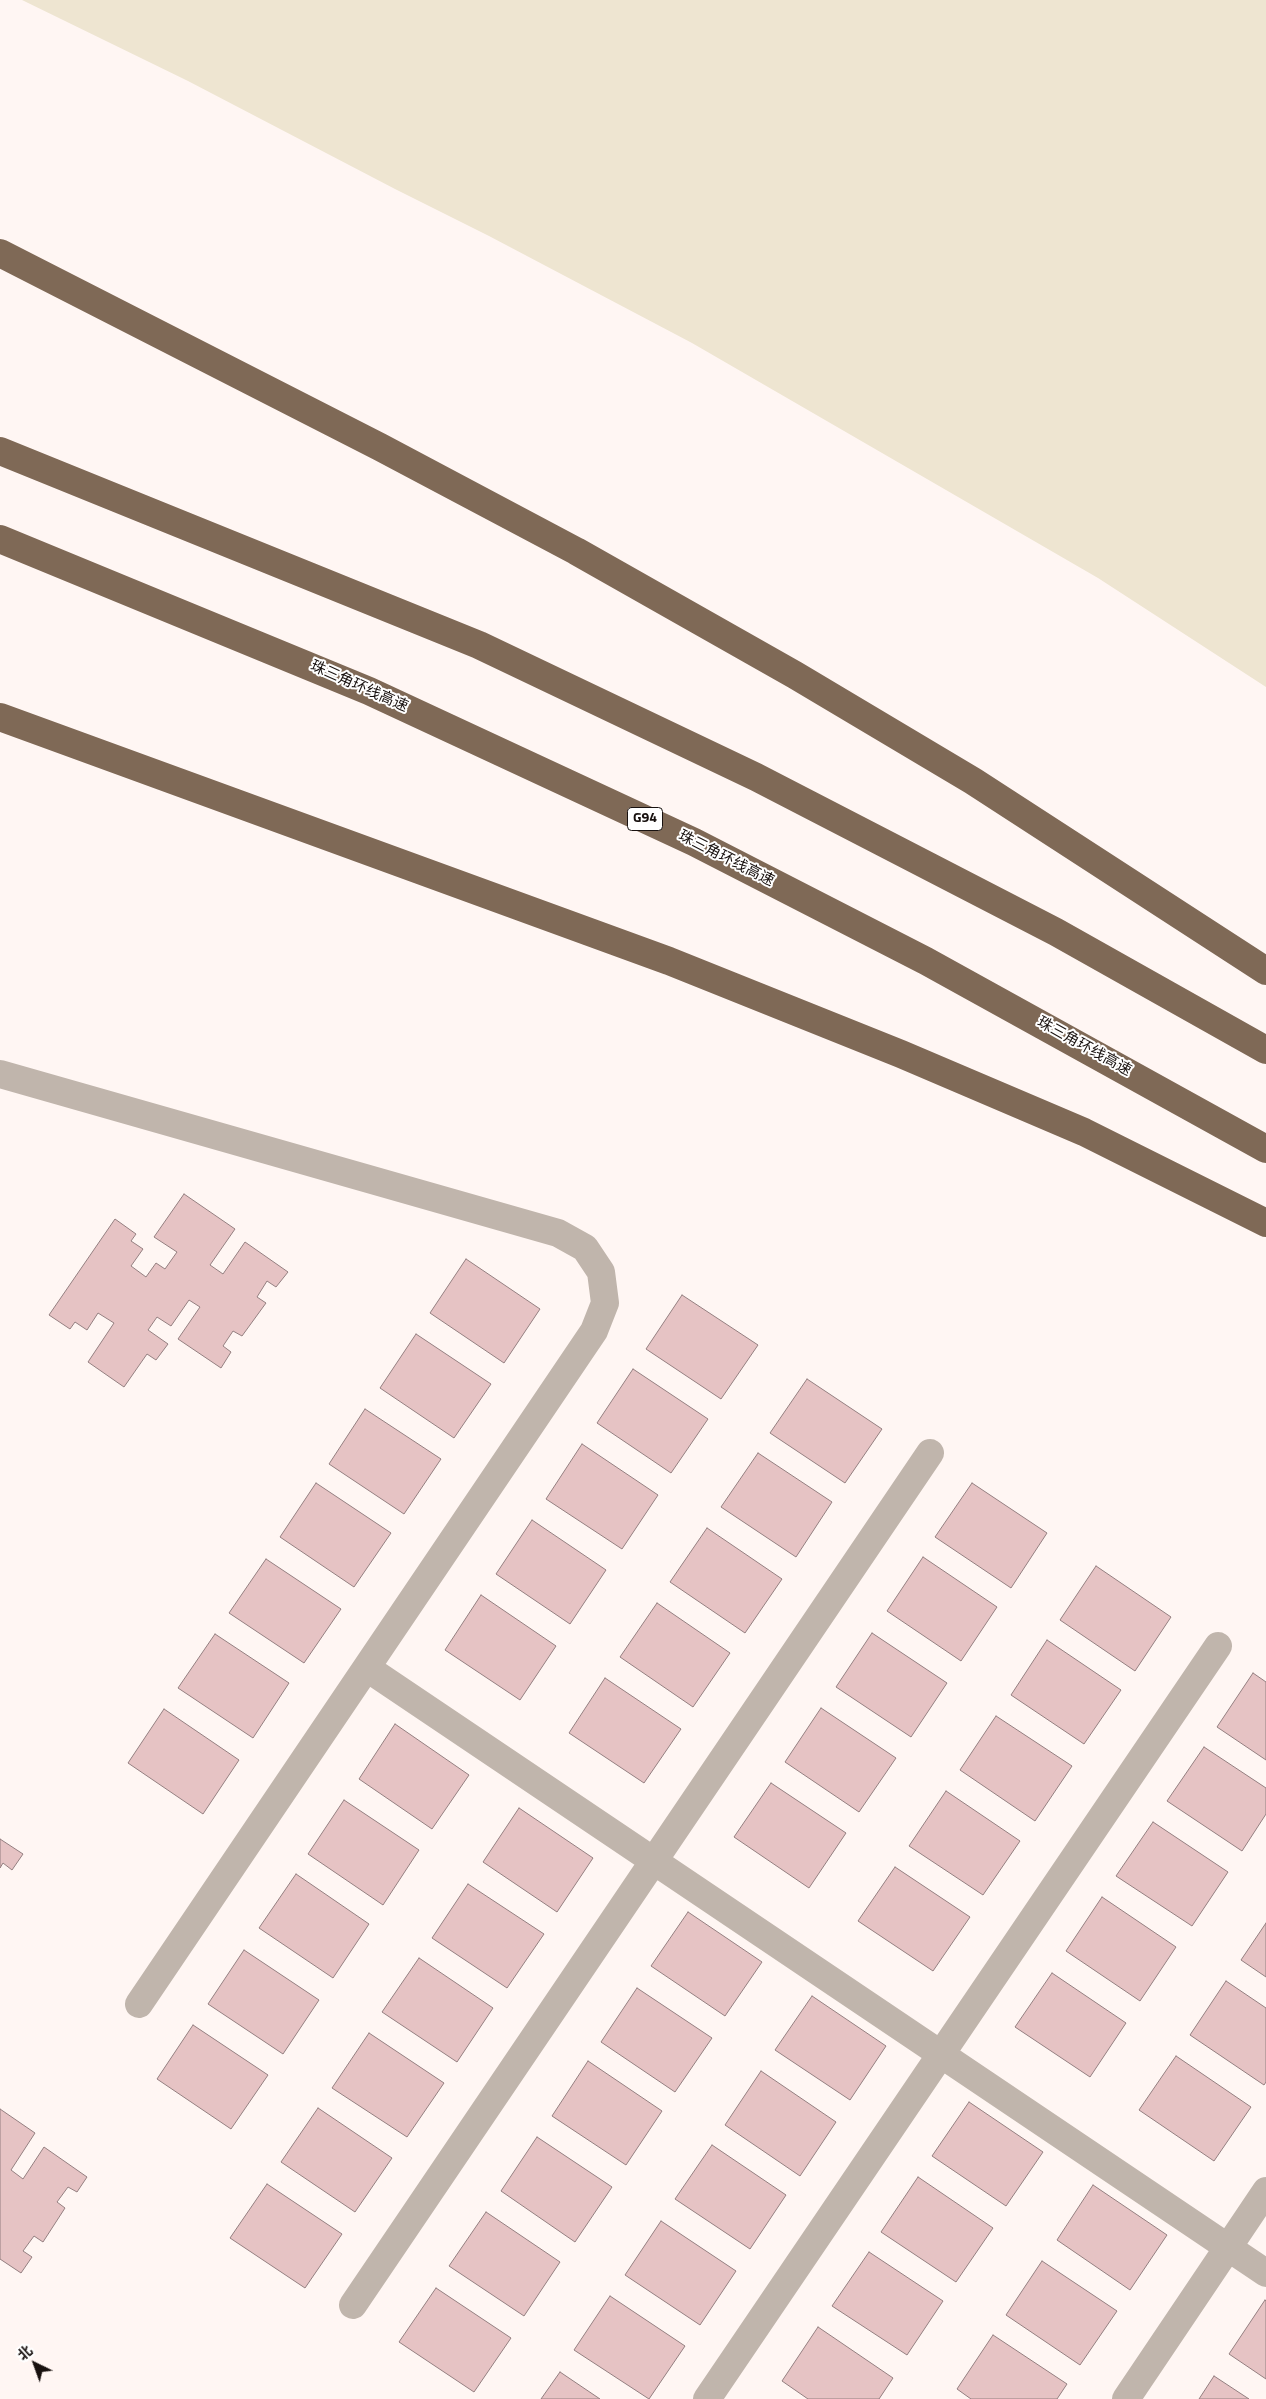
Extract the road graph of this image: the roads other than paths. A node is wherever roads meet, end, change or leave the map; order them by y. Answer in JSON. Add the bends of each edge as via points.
{"nodes":[{"id":1,"x":0,"y":253,"type":"edge"},
{"id":2,"x":0,"y":451,"type":"edge"},
{"id":3,"x":0,"y":539,"type":"edge"},
{"id":4,"x":0,"y":716,"type":"edge"},
{"id":5,"x":1266,"y":971,"type":"edge"},
{"id":6,"x":1266,"y":1050,"type":"edge"},
{"id":7,"x":0,"y":1074,"type":"edge"},
{"id":8,"x":1266,"y":1149,"type":"edge"},
{"id":9,"x":1266,"y":1223,"type":"edge"},
{"id":10,"x":930,"y":1453,"type":"dead end"},
{"id":11,"x":1218,"y":1646,"type":"dead end"},
{"id":12,"x":367,"y":1668,"type":"junction"},
{"id":13,"x":654,"y":1861,"type":"junction"},
{"id":14,"x":139,"y":2004,"type":"dead end"},
{"id":15,"x":941,"y":2055,"type":"junction"},
{"id":16,"x":1266,"y":2191,"type":"edge"},
{"id":17,"x":1228,"y":2248,"type":"junction"},
{"id":18,"x":1266,"y":2273,"type":"edge"},
{"id":19,"x":353,"y":2305,"type":"dead end"},
{"id":20,"x":707,"y":2399,"type":"edge"},
{"id":21,"x":1126,"y":2399,"type":"edge"}],
"edges":[{"from":1,"to":5,"type":"highway","via":[[380,447],[585,556],[795,675],[973,781]]},
{"from":2,"to":6,"type":"highway","via":[[479,645],[765,781],[1056,932]]},
{"from":3,"to":8,"type":"highway","name":"珠三角环线高速","number":"G94","via":[[369,690],[694,842],[926,961]]},
{"from":4,"to":9,"type":"highway","via":[[669,961],[827,1024],[1084,1132]]},
{"from":7,"to":12,"type":"lane","via":[[558,1233],[585,1248],[601,1272],[605,1303],[594,1331]]},
{"from":10,"to":13,"type":"lane"},
{"from":11,"to":15,"type":"lane"},
{"from":12,"to":13,"type":"lane"},
{"from":12,"to":14,"type":"lane"},
{"from":13,"to":15,"type":"lane"},
{"from":13,"to":19,"type":"lane"},
{"from":15,"to":17,"type":"lane"},
{"from":15,"to":20,"type":"lane"},
{"from":16,"to":17,"type":"lane"},
{"from":17,"to":18,"type":"lane"},
{"from":17,"to":21,"type":"lane"}]}
